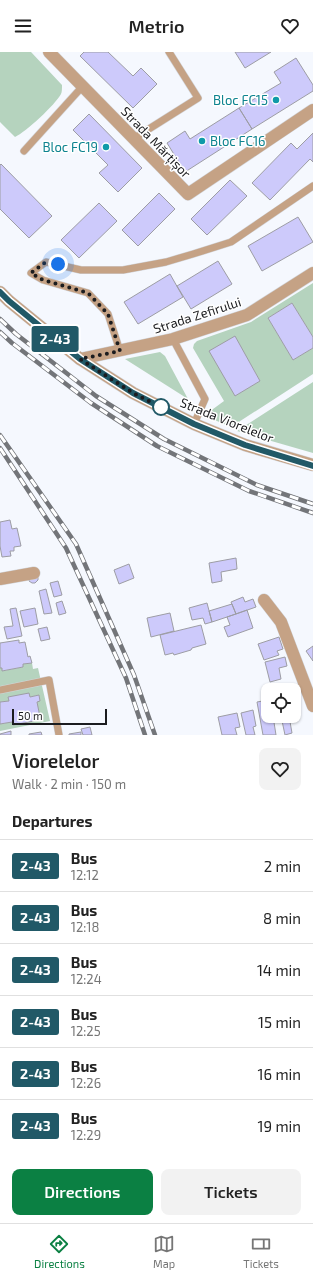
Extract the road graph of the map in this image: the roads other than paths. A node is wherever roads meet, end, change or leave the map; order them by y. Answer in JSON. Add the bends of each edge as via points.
{"nodes":[{"id":1,"x":49,"y":52,"type":"edge"},
{"id":2,"x":169,"y":52,"type":"edge"},
{"id":3,"x":82,"y":87,"type":"junction"},
{"id":4,"x":313,"y":110,"type":"edge"},
{"id":5,"x":133,"y":139,"type":"junction"},
{"id":6,"x":24,"y":151,"type":"dead end"},
{"id":7,"x":313,"y":186,"type":"edge"},
{"id":8,"x":313,"y":273,"type":"edge"},
{"id":9,"x":0,"y":292,"type":"edge"},
{"id":10,"x":173,"y":339,"type":"junction"},
{"id":11,"x":120,"y":351,"type":"junction"},
{"id":12,"x":80,"y":359,"type":"junction"},
{"id":13,"x":194,"y":424,"type":"junction"},
{"id":14,"x":313,"y":466,"type":"edge"},
{"id":15,"x":34,"y":573,"type":"dead end"},
{"id":16,"x":0,"y":579,"type":"edge"},
{"id":17,"x":264,"y":600,"type":"dead end"},
{"id":18,"x":0,"y":690,"type":"edge"},
{"id":19,"x":313,"y":706,"type":"edge"},
{"id":20,"x":59,"y":735,"type":"edge"}],
"edges":[{"from":1,"to":3,"type":"street","name":"Strada Mărțișor"},
{"from":2,"to":5,"type":"lane","via":[[198,98]]},
{"from":3,"to":5,"type":"street","name":"Strada Mărțișor"},
{"from":3,"to":6,"type":"lane"},
{"from":4,"to":5,"type":"street","name":"Strada Mărțișor","via":[[188,194]]},
{"from":7,"to":11,"type":"lane","via":[[231,242],[193,254],[122,270],[81,270],[46,262],[31,273],[43,280],[88,293],[108,314]]},
{"from":8,"to":10,"type":"street","name":"Strada Zefirului","via":[[247,315]]},
{"from":9,"to":12,"type":"street","name":"Strada Viorelelor"},
{"from":10,"to":11,"type":"street","name":"Strada Zefirului"},
{"from":10,"to":13,"type":"lane","via":[[205,399]]},
{"from":11,"to":12,"type":"street","name":"Strada Zefirului"},
{"from":12,"to":13,"type":"street","name":"Strada Viorelelor","via":[[133,393]]},
{"from":13,"to":14,"type":"street","name":"Strada Viorelelor","via":[[245,445]]},
{"from":15,"to":16,"type":"street"},
{"from":17,"to":19,"type":"street","via":[[280,622]]},
{"from":18,"to":20,"type":"lane","via":[[49,680]]}]}
